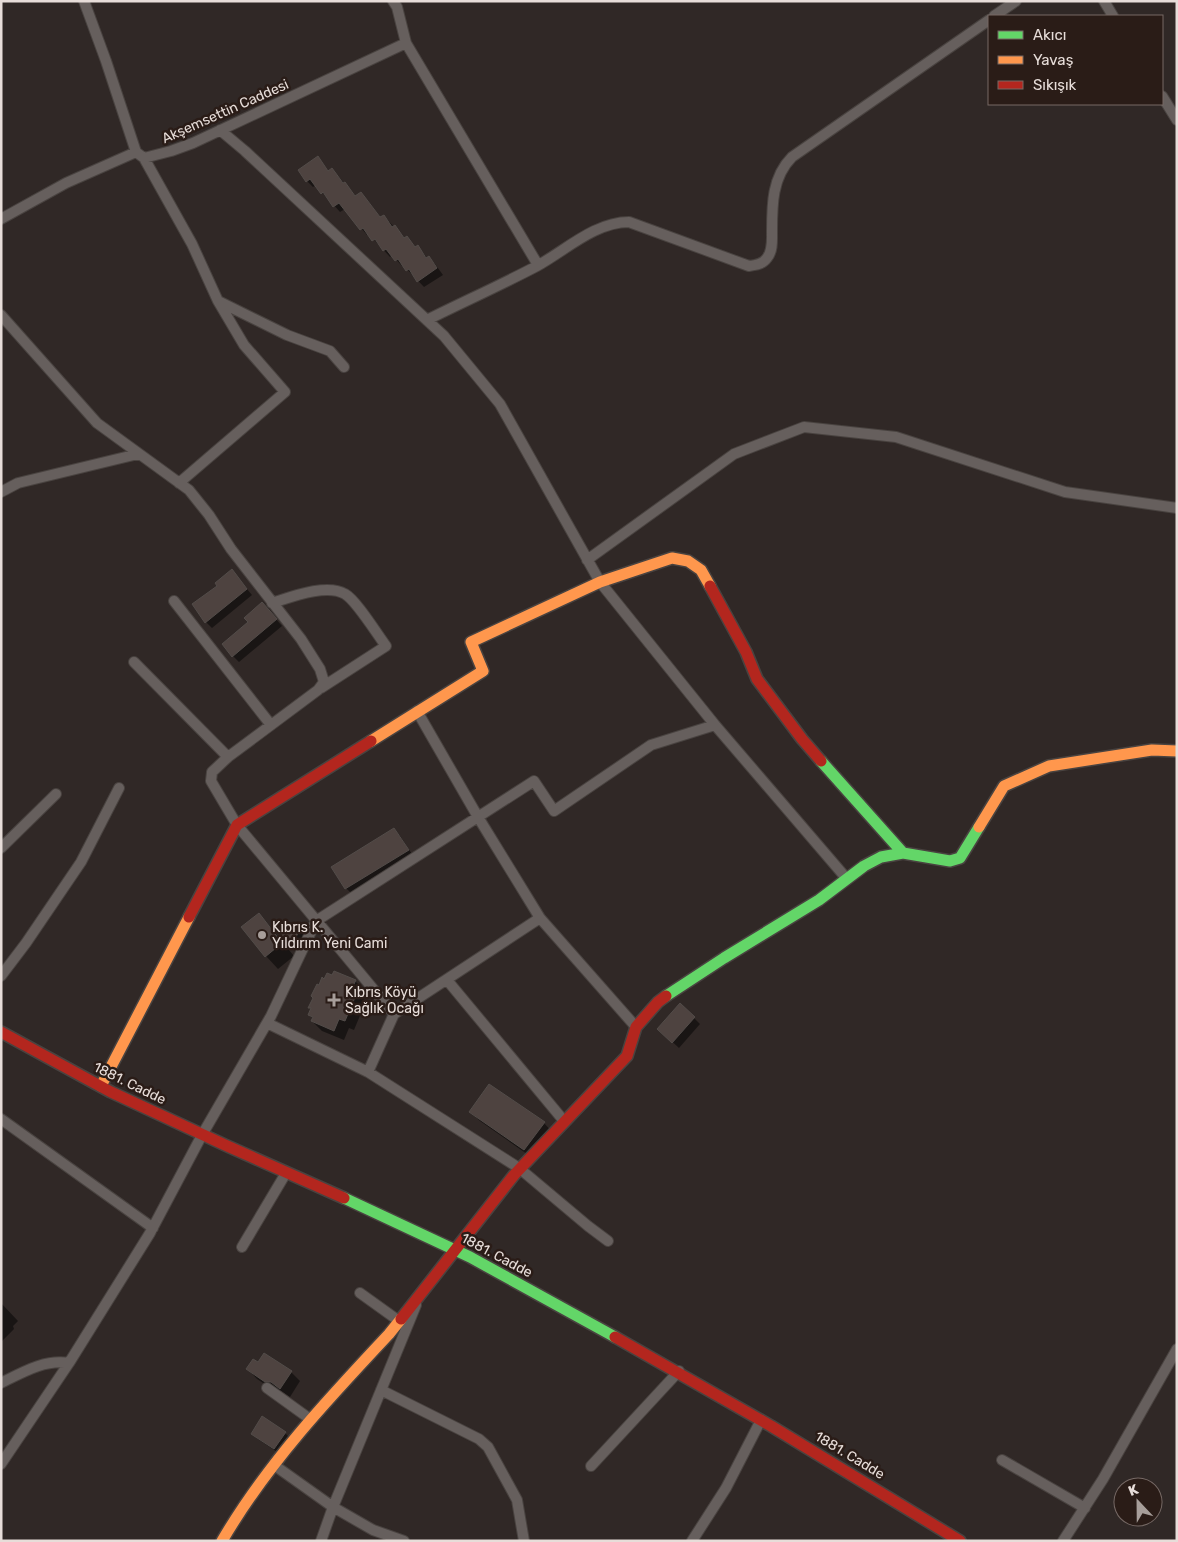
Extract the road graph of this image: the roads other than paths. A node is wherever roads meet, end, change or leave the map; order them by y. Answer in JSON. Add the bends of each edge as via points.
{"nodes":[{"id":1,"x":84,"y":1,"type":"edge"},
{"id":2,"x":1016,"y":1,"type":"edge"},
{"id":3,"x":1104,"y":1,"type":"edge"},
{"id":4,"x":398,"y":3,"type":"edge"},
{"id":5,"x":995,"y":15,"type":"edge"},
{"id":6,"x":1112,"y":15,"type":"edge"},
{"id":7,"x":988,"y":21,"type":"edge"},
{"id":8,"x":406,"y":43,"type":"junction"},
{"id":9,"x":1163,"y":98,"type":"edge"},
{"id":10,"x":1177,"y":120,"type":"edge"},
{"id":11,"x":220,"y":130,"type":"junction"},
{"id":12,"x":140,"y":155,"type":"junction"},
{"id":13,"x":1,"y":219,"type":"edge"},
{"id":14,"x":538,"y":265,"type":"junction"},
{"id":15,"x":218,"y":301,"type":"junction"},
{"id":16,"x":1,"y":315,"type":"edge"},
{"id":17,"x":427,"y":320,"type":"junction"},
{"id":18,"x":344,"y":367,"type":"dead end"},
{"id":19,"x":138,"y":454,"type":"junction"},
{"id":20,"x":179,"y":483,"type":"junction"},
{"id":21,"x":1,"y":492,"type":"edge"},
{"id":22,"x":1177,"y":508,"type":"edge"},
{"id":23,"x":588,"y":560,"type":"junction"},
{"id":24,"x":600,"y":582,"type":"junction"},
{"id":25,"x":174,"y":601,"type":"dead end"},
{"id":26,"x":272,"y":603,"type":"junction"},
{"id":27,"x":134,"y":662,"type":"dead end"},
{"id":28,"x":318,"y":690,"type":"junction"},
{"id":29,"x":417,"y":711,"type":"junction"},
{"id":30,"x":271,"y":725,"type":"junction"},
{"id":31,"x":715,"y":725,"type":"junction"},
{"id":32,"x":1177,"y":751,"type":"edge"},
{"id":33,"x":228,"y":757,"type":"junction"},
{"id":34,"x":118,"y":788,"type":"dead end"},
{"id":35,"x":56,"y":794,"type":"dead end"},
{"id":36,"x":478,"y":817,"type":"junction"},
{"id":37,"x":237,"y":825,"type":"junction"},
{"id":38,"x":1,"y":848,"type":"edge"},
{"id":39,"x":903,"y":853,"type":"junction"},
{"id":40,"x":847,"y":879,"type":"junction"},
{"id":41,"x":540,"y":918,"type":"junction"},
{"id":42,"x":316,"y":921,"type":"junction"},
{"id":43,"x":1,"y":976,"type":"edge"},
{"id":44,"x":446,"y":980,"type":"junction"},
{"id":45,"x":394,"y":1014,"type":"junction"},
{"id":46,"x":267,"y":1023,"type":"junction"},
{"id":47,"x":636,"y":1028,"type":"junction"},
{"id":48,"x":1,"y":1032,"type":"edge"},
{"id":49,"x":368,"y":1072,"type":"junction"},
{"id":50,"x":101,"y":1086,"type":"junction"},
{"id":51,"x":1,"y":1119,"type":"edge"},
{"id":52,"x":564,"y":1121,"type":"junction"},
{"id":53,"x":202,"y":1134,"type":"junction"},
{"id":54,"x":519,"y":1168,"type":"junction"},
{"id":55,"x":286,"y":1173,"type":"junction"},
{"id":56,"x":153,"y":1228,"type":"junction"},
{"id":57,"x":608,"y":1241,"type":"dead end"},
{"id":58,"x":242,"y":1247,"type":"dead end"},
{"id":59,"x":455,"y":1250,"type":"junction"},
{"id":60,"x":422,"y":1292,"type":"junction"},
{"id":61,"x":360,"y":1293,"type":"dead end"},
{"id":62,"x":399,"y":1321,"type":"junction"},
{"id":63,"x":1177,"y":1349,"type":"edge"},
{"id":64,"x":69,"y":1363,"type":"junction"},
{"id":65,"x":680,"y":1371,"type":"junction"},
{"id":66,"x":1,"y":1383,"type":"edge"},
{"id":67,"x":267,"y":1388,"type":"dead end"},
{"id":68,"x":381,"y":1390,"type":"junction"},
{"id":69,"x":310,"y":1419,"type":"junction"},
{"id":70,"x":761,"y":1420,"type":"junction"},
{"id":71,"x":1002,"y":1460,"type":"dead end"},
{"id":72,"x":1,"y":1464,"type":"edge"},
{"id":73,"x":274,"y":1465,"type":"junction"},
{"id":74,"x":592,"y":1466,"type":"dead end"},
{"id":75,"x":333,"y":1507,"type":"junction"},
{"id":76,"x":1085,"y":1508,"type":"junction"},
{"id":77,"x":222,"y":1541,"type":"edge"},
{"id":78,"x":321,"y":1541,"type":"edge"},
{"id":79,"x":404,"y":1541,"type":"edge"},
{"id":80,"x":524,"y":1541,"type":"edge"},
{"id":81,"x":692,"y":1541,"type":"edge"},
{"id":82,"x":960,"y":1541,"type":"edge"},
{"id":83,"x":1063,"y":1541,"type":"edge"}],
"edges":[{"from":1,"to":12,"type":"street"},
{"from":2,"to":5,"type":"street"},
{"from":3,"to":6,"type":"street"},
{"from":4,"to":8,"type":"street"},
{"from":7,"to":14,"type":"street","via":[[792,157],[775,185],[772,246],[766,260],[749,266],[629,222],[620,222],[600,228]]},
{"from":8,"to":11,"type":"street","name":"Akşemsettin Caddesi"},
{"from":8,"to":14,"type":"street"},
{"from":9,"to":10,"type":"street"},
{"from":11,"to":12,"type":"street","name":"Akşemsettin Caddesi","via":[[171,152]]},
{"from":11,"to":17,"type":"street"},
{"from":12,"to":13,"type":"street","name":"Akşemsettin Caddesi","via":[[66,183]]},
{"from":12,"to":15,"type":"street","via":[[192,244]]},
{"from":14,"to":17,"type":"street"},
{"from":15,"to":18,"type":"street","via":[[287,335],[330,351]]},
{"from":15,"to":20,"type":"street","via":[[244,345],[285,392]]},
{"from":16,"to":19,"type":"street","via":[[97,423]]},
{"from":17,"to":23,"type":"street","via":[[500,404]]},
{"from":19,"to":20,"type":"street"},
{"from":19,"to":21,"type":"street","via":[[18,483]]},
{"from":20,"to":26,"type":"street","via":[[189,490],[209,515]]},
{"from":22,"to":23,"type":"street","via":[[1065,492],[896,436],[804,427],[734,454]]},
{"from":23,"to":24,"type":"street"},
{"from":24,"to":29,"type":"street","via":[[471,642],[483,671]]},
{"from":24,"to":31,"type":"street"},
{"from":24,"to":39,"type":"street","via":[[672,558],[688,561],[701,570],[746,652],[757,679],[802,739]]},
{"from":25,"to":30,"type":"street"},
{"from":26,"to":28,"type":"street","via":[[320,669],[324,682]]},
{"from":26,"to":28,"type":"street","via":[[331,589],[345,594],[386,646]]},
{"from":27,"to":33,"type":"street"},
{"from":28,"to":30,"type":"street"},
{"from":29,"to":36,"type":"street"},
{"from":29,"to":37,"type":"street"},
{"from":30,"to":33,"type":"street"},
{"from":31,"to":36,"type":"street","via":[[650,745],[554,810],[534,781]]},
{"from":31,"to":40,"type":"street"},
{"from":32,"to":39,"type":"street","via":[[1152,750],[1049,766],[1004,786],[960,858],[950,861]]},
{"from":33,"to":37,"type":"street","via":[[212,772],[210,781]]},
{"from":34,"to":43,"type":"street","via":[[81,862]]},
{"from":35,"to":38,"type":"street"},
{"from":36,"to":41,"type":"street"},
{"from":36,"to":42,"type":"street"},
{"from":37,"to":42,"type":"street"},
{"from":37,"to":50,"type":"street"},
{"from":39,"to":40,"type":"street","via":[[881,857]]},
{"from":40,"to":47,"type":"street","via":[[658,1002]]},
{"from":41,"to":44,"type":"street"},
{"from":41,"to":47,"type":"street"},
{"from":42,"to":45,"type":"street"},
{"from":42,"to":46,"type":"street"},
{"from":44,"to":45,"type":"street"},
{"from":44,"to":52,"type":"street"},
{"from":45,"to":49,"type":"street"},
{"from":46,"to":49,"type":"street"},
{"from":46,"to":53,"type":"street"},
{"from":47,"to":52,"type":"street","via":[[627,1056]]},
{"from":48,"to":50,"type":"street","name":"1881. Cadde"},
{"from":49,"to":54,"type":"street"},
{"from":50,"to":53,"type":"street","name":"1881. Cadde"},
{"from":51,"to":56,"type":"street"},
{"from":52,"to":54,"type":"street"},
{"from":53,"to":55,"type":"street","name":"1881. Cadde"},
{"from":53,"to":56,"type":"street"},
{"from":54,"to":57,"type":"street"},
{"from":54,"to":59,"type":"street"},
{"from":55,"to":58,"type":"street"},
{"from":55,"to":59,"type":"street","name":"1881. Cadde"},
{"from":56,"to":64,"type":"street"},
{"from":59,"to":60,"type":"street"},
{"from":59,"to":65,"type":"street","name":"1881. Cadde"},
{"from":60,"to":62,"type":"street"},
{"from":60,"to":68,"type":"street"},
{"from":61,"to":62,"type":"street"},
{"from":62,"to":69,"type":"street"},
{"from":63,"to":76,"type":"street"},
{"from":64,"to":66,"type":"street","via":[[45,1364]]},
{"from":64,"to":72,"type":"street"},
{"from":65,"to":70,"type":"street","name":"1881. Cadde"},
{"from":65,"to":74,"type":"street"},
{"from":67,"to":69,"type":"street"},
{"from":68,"to":75,"type":"street"},
{"from":68,"to":80,"type":"street","via":[[479,1439],[488,1447],[517,1500]]},
{"from":69,"to":73,"type":"street"},
{"from":70,"to":81,"type":"street","via":[[726,1488]]},
{"from":70,"to":82,"type":"street","name":"1881. Cadde"},
{"from":71,"to":76,"type":"street"},
{"from":73,"to":75,"type":"street"},
{"from":73,"to":77,"type":"street","via":[[242,1507]]},
{"from":75,"to":78,"type":"street"},
{"from":75,"to":79,"type":"street","via":[[374,1530]]},
{"from":76,"to":83,"type":"street"}]}
